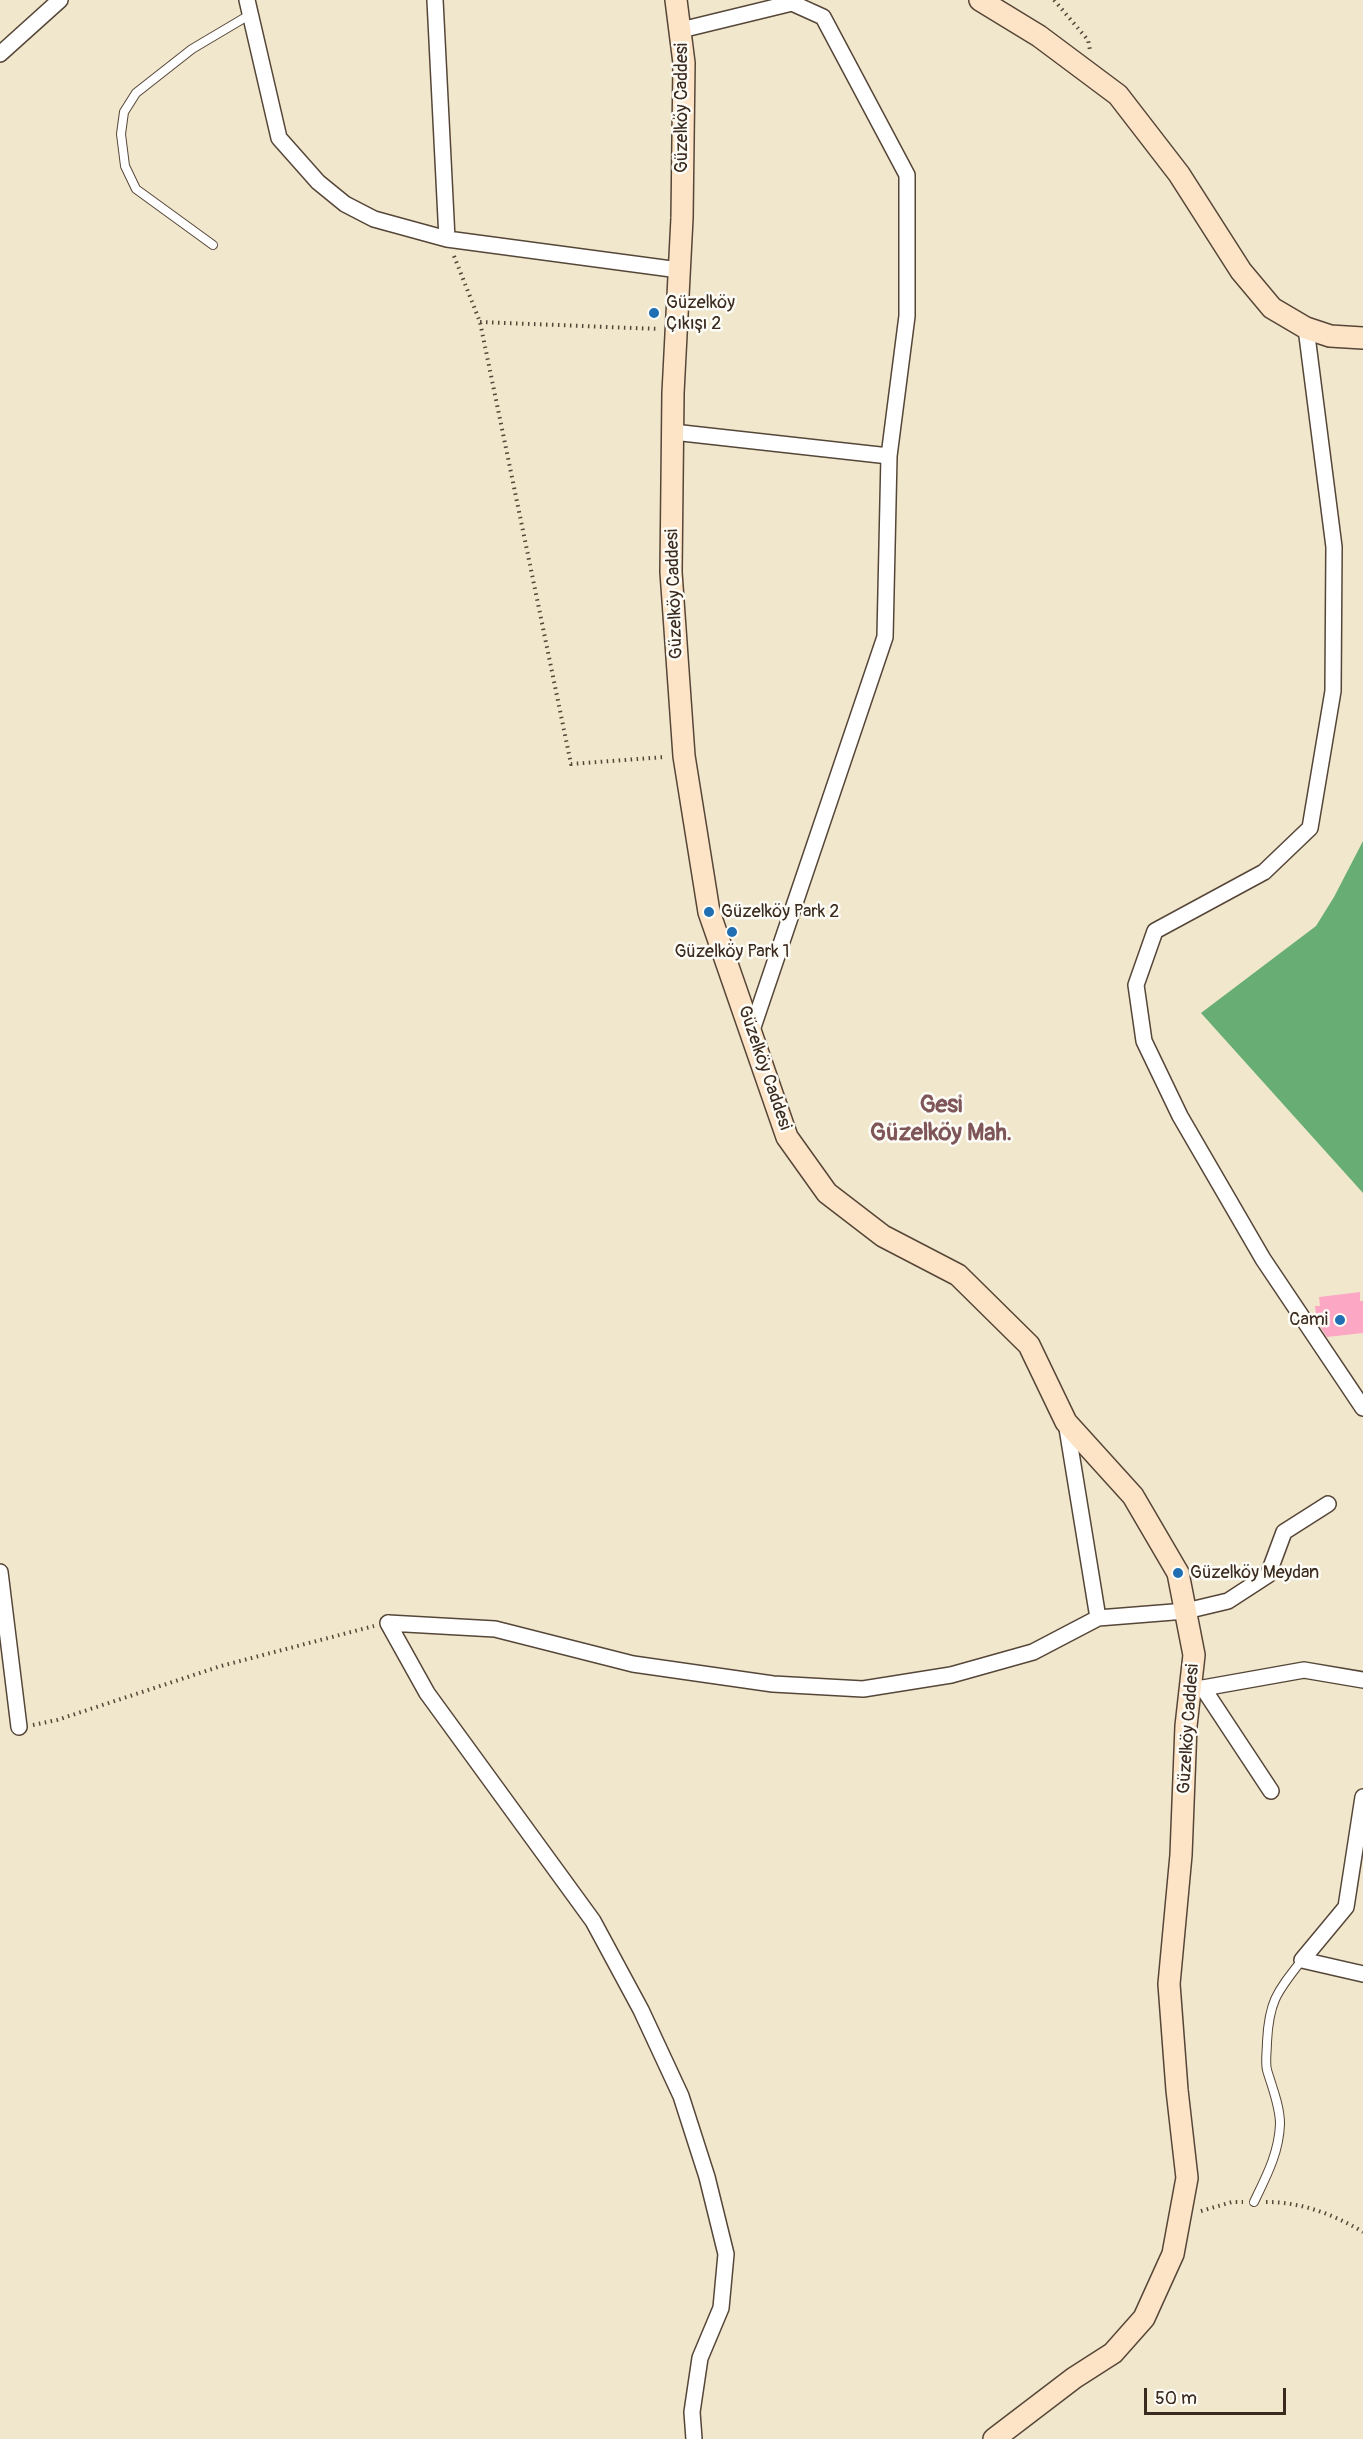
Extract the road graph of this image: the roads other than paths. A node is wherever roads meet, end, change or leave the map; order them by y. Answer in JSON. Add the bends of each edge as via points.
{"nodes":[{"id":1,"x":60,"y":0,"type":"edge"},
{"id":2,"x":435,"y":0,"type":"edge"},
{"id":3,"x":676,"y":0,"type":"edge"},
{"id":4,"x":980,"y":0,"type":"edge"},
{"id":5,"x":249,"y":7,"type":"edge"},
{"id":6,"x":681,"y":30,"type":"junction"},
{"id":7,"x":0,"y":54,"type":"edge"},
{"id":8,"x":447,"y":239,"type":"junction"},
{"id":9,"x":213,"y":245,"type":"dead end"},
{"id":10,"x":679,"y":270,"type":"junction"},
{"id":11,"x":1306,"y":328,"type":"junction"},
{"id":12,"x":1363,"y":338,"type":"edge"},
{"id":13,"x":673,"y":432,"type":"junction"},
{"id":14,"x":889,"y":456,"type":"junction"},
{"id":15,"x":752,"y":1030,"type":"junction"},
{"id":16,"x":1363,"y":1408,"type":"edge"},
{"id":17,"x":1066,"y":1422,"type":"junction"},
{"id":18,"x":1329,"y":1504,"type":"dead end"},
{"id":19,"x":0,"y":1572,"type":"edge"},
{"id":20,"x":1186,"y":1611,"type":"junction"},
{"id":21,"x":1098,"y":1618,"type":"junction"},
{"id":22,"x":1363,"y":1680,"type":"edge"},
{"id":23,"x":1197,"y":1688,"type":"junction"},
{"id":24,"x":19,"y":1727,"type":"road end"},
{"id":25,"x":1271,"y":1791,"type":"dead end"},
{"id":26,"x":1363,"y":1797,"type":"edge"},
{"id":27,"x":1302,"y":1960,"type":"junction"},
{"id":28,"x":1363,"y":1974,"type":"edge"},
{"id":29,"x":1254,"y":2202,"type":"road end"},
{"id":30,"x":694,"y":2439,"type":"edge"},
{"id":31,"x":994,"y":2439,"type":"edge"}],
"edges":[{"from":1,"to":7,"type":"street"},
{"from":2,"to":8,"type":"street"},
{"from":3,"to":6,"type":"street","name":"Güzelköy Caddesi"},
{"from":4,"to":11,"type":"street","via":[[1039,36],[1118,95],[1179,174],[1241,271],[1272,308]]},
{"from":5,"to":8,"type":"street","via":[[279,138],[318,182],[345,204],[374,219]]},
{"from":5,"to":9,"type":"lane","via":[[136,93],[122,123],[125,166],[136,189]]},
{"from":6,"to":10,"type":"street","name":"Güzelköy Caddesi","via":[[684,63]]},
{"from":6,"to":14,"type":"street","via":[[792,3],[824,17],[907,174],[907,316]]},
{"from":8,"to":10,"type":"street"},
{"from":10,"to":13,"type":"street","name":"Güzelköy Caddesi"},
{"from":11,"to":12,"type":"street","via":[[1330,336]]},
{"from":11,"to":16,"type":"street","via":[[1334,546],[1333,692],[1310,828],[1264,872],[1155,932],[1136,985],[1144,1041],[1180,1116],[1263,1259]]},
{"from":13,"to":14,"type":"street"},
{"from":13,"to":15,"type":"street","name":"Güzelköy Caddesi","via":[[671,572],[684,756],[709,912]]},
{"from":14,"to":15,"type":"street","via":[[885,637]]},
{"from":15,"to":17,"type":"street","name":"Güzelköy Caddesi","via":[[787,1137],[827,1193],[883,1236],[958,1275],[1029,1345]]},
{"from":17,"to":20,"type":"street","name":"Güzelköy Caddesi","via":[[1133,1496],[1178,1574]]},
{"from":17,"to":21,"type":"street"},
{"from":18,"to":20,"type":"street","via":[[1284,1532],[1268,1575],[1228,1601]]},
{"from":19,"to":24,"type":"street"},
{"from":20,"to":21,"type":"street"},
{"from":20,"to":23,"type":"street","name":"Güzelköy Caddesi"},
{"from":21,"to":30,"type":"street","via":[[1033,1652],[951,1675],[863,1689],[773,1684],[633,1664],[495,1629],[388,1623],[427,1693],[593,1921],[681,2096],[726,2254],[721,2308],[700,2358],[692,2412]]},
{"from":22,"to":23,"type":"street","via":[[1304,1670]]},
{"from":23,"to":25,"type":"street"},
{"from":23,"to":31,"type":"street","name":"Güzelköy Caddesi","via":[[1186,1726],[1181,1855],[1169,1984],[1187,2178],[1173,2254],[1144,2318],[1113,2353]]},
{"from":26,"to":27,"type":"street","via":[[1346,1907]]},
{"from":27,"to":28,"type":"street"},
{"from":27,"to":29,"type":"lane","via":[[1270,2007],[1266,2067],[1274,2086],[1279,2140]]}]}
